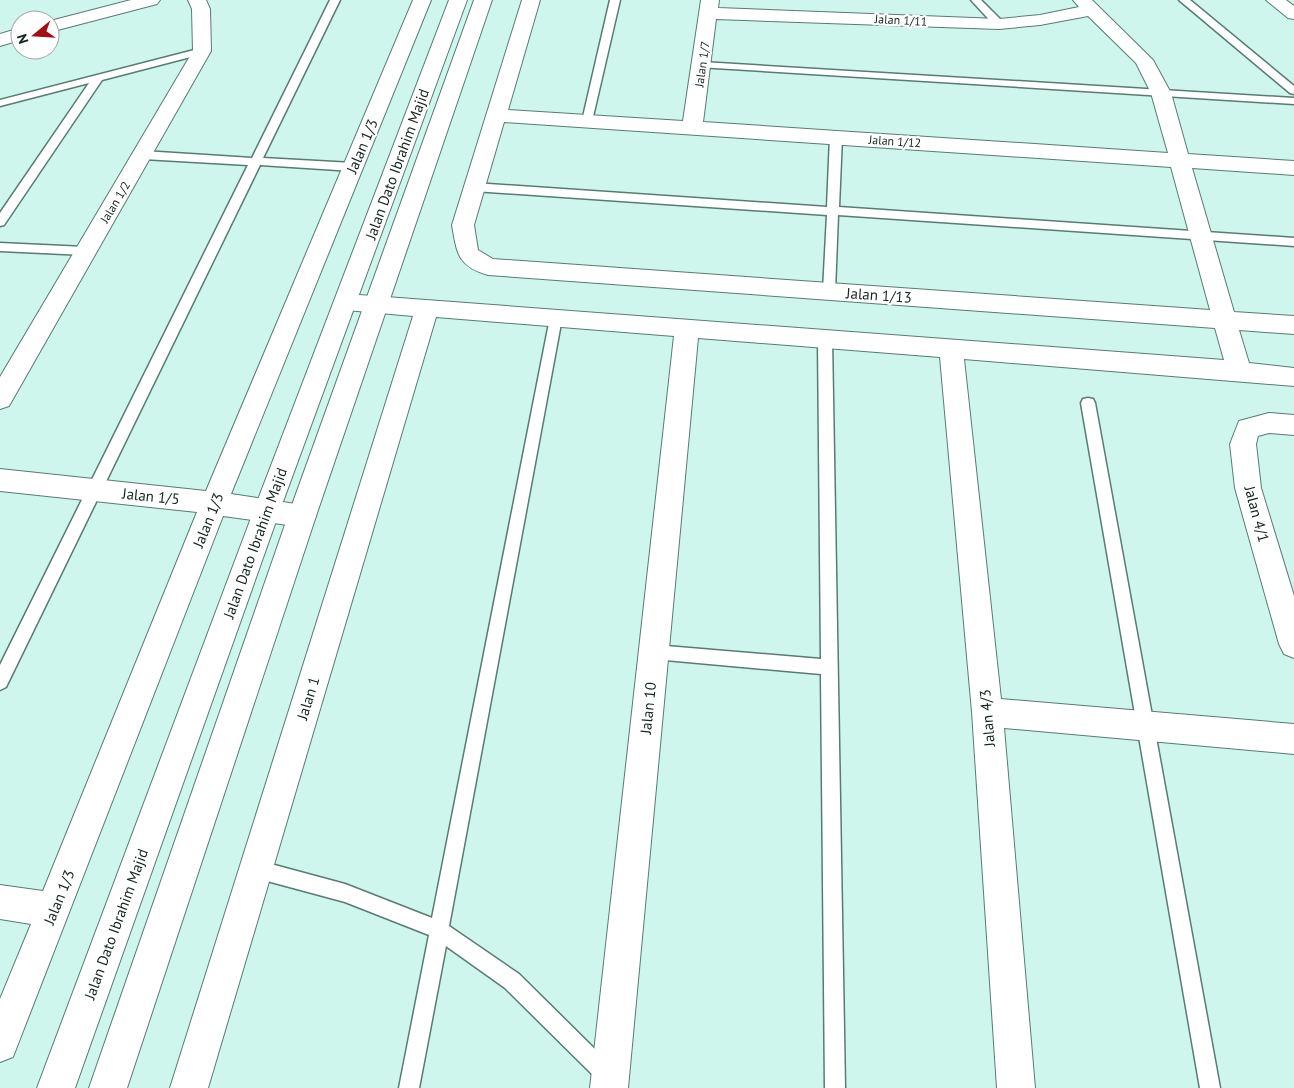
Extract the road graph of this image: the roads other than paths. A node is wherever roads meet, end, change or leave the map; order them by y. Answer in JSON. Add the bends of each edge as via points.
{"nodes":[{"id":1,"x":151,"y":0,"type":"edge"},
{"id":2,"x":197,"y":0,"type":"edge"},
{"id":3,"x":335,"y":0,"type":"edge"},
{"id":4,"x":422,"y":0,"type":"edge"},
{"id":5,"x":458,"y":0,"type":"edge"},
{"id":6,"x":483,"y":0,"type":"edge"},
{"id":7,"x":531,"y":0,"type":"edge"},
{"id":8,"x":615,"y":0,"type":"edge"},
{"id":9,"x":870,"y":0,"type":"edge"},
{"id":10,"x":976,"y":0,"type":"edge"},
{"id":11,"x":1184,"y":0,"type":"edge"},
{"id":12,"x":1275,"y":0,"type":"edge"},
{"id":13,"x":1087,"y":5,"type":"edge"},
{"id":14,"x":709,"y":6,"type":"edge"},
{"id":15,"x":1294,"y":14,"type":"edge"},
{"id":16,"x":870,"y":18,"type":"junction"},
{"id":17,"x":60,"y":24,"type":"edge"},
{"id":18,"x":999,"y":24,"type":"junction"},
{"id":19,"x":202,"y":51,"type":"junction"},
{"id":20,"x":702,"y":65,"type":"junction"},
{"id":21,"x":98,"y":78,"type":"junction"},
{"id":22,"x":1294,"y":91,"type":"edge"},
{"id":23,"x":1162,"y":93,"type":"junction"},
{"id":24,"x":1294,"y":101,"type":"edge"},
{"id":25,"x":0,"y":103,"type":"edge"},
{"id":26,"x":496,"y":114,"type":"junction"},
{"id":27,"x":587,"y":121,"type":"junction"},
{"id":28,"x":692,"y":128,"type":"junction"},
{"id":29,"x":836,"y":137,"type":"junction"},
{"id":30,"x":143,"y":155,"type":"junction"},
{"id":31,"x":1182,"y":160,"type":"junction"},
{"id":32,"x":256,"y":162,"type":"junction"},
{"id":33,"x":352,"y":167,"type":"junction"},
{"id":34,"x":1294,"y":168,"type":"edge"},
{"id":35,"x":474,"y":187,"type":"junction"},
{"id":36,"x":833,"y":211,"type":"junction"},
{"id":37,"x":0,"y":222,"type":"edge"},
{"id":38,"x":1202,"y":236,"type":"junction"},
{"id":39,"x":1294,"y":242,"type":"edge"},
{"id":40,"x":0,"y":247,"type":"edge"},
{"id":41,"x":85,"y":251,"type":"junction"},
{"id":42,"x":829,"y":291,"type":"junction"},
{"id":43,"x":346,"y":302,"type":"junction"},
{"id":44,"x":378,"y":304,"type":"junction"},
{"id":45,"x":426,"y":308,"type":"junction"},
{"id":46,"x":556,"y":318,"type":"junction"},
{"id":47,"x":1224,"y":320,"type":"junction"},
{"id":48,"x":1294,"y":325,"type":"edge"},
{"id":49,"x":687,"y":328,"type":"junction"},
{"id":50,"x":825,"y":339,"type":"junction"},
{"id":51,"x":951,"y":348,"type":"junction"},
{"id":52,"x":1239,"y":371,"type":"junction"},
{"id":53,"x":1294,"y":377,"type":"edge"},
{"id":54,"x":0,"y":398,"type":"edge"},
{"id":55,"x":1088,"y":403,"type":"dead end"},
{"id":56,"x":1294,"y":425,"type":"edge"},
{"id":57,"x":0,"y":480,"type":"edge"},
{"id":58,"x":95,"y":490,"type":"junction"},
{"id":59,"x":214,"y":503,"type":"junction"},
{"id":60,"x":267,"y":510,"type":"junction"},
{"id":61,"x":302,"y":516,"type":"junction"},
{"id":62,"x":1294,"y":644,"type":"edge"},
{"id":63,"x":654,"y":652,"type":"junction"},
{"id":64,"x":829,"y":667,"type":"junction"},
{"id":65,"x":0,"y":682,"type":"edge"},
{"id":66,"x":987,"y":712,"type":"junction"},
{"id":67,"x":1144,"y":726,"type":"junction"},
{"id":68,"x":1294,"y":739,"type":"edge"},
{"id":69,"x":256,"y":869,"type":"junction"},
{"id":70,"x":0,"y":902,"type":"edge"},
{"id":71,"x":54,"y":910,"type":"junction"},
{"id":72,"x":439,"y":930,"type":"junction"},
{"id":73,"x":0,"y":1044,"type":"edge"},
{"id":74,"x":610,"y":1083,"type":"edge"},
{"id":75,"x":56,"y":1088,"type":"edge"},
{"id":76,"x":108,"y":1088,"type":"edge"},
{"id":77,"x":189,"y":1088,"type":"edge"},
{"id":78,"x":409,"y":1088,"type":"edge"},
{"id":79,"x":835,"y":1088,"type":"edge"},
{"id":80,"x":1016,"y":1088,"type":"edge"},
{"id":81,"x":1210,"y":1088,"type":"edge"}],
"edges":[{"from":1,"to":17,"type":"street"},
{"from":2,"to":19,"type":"street","via":[[201,8]]},
{"from":3,"to":32,"type":"lane"},
{"from":4,"to":33,"type":"street","name":"Jalan 1/3"},
{"from":5,"to":43,"type":"street","name":"Jalan Dato Ibrahim Majid"},
{"from":6,"to":44,"type":"street","name":"Jalan Dato Ibrahim Majid"},
{"from":7,"to":26,"type":"street"},
{"from":8,"to":27,"type":"lane"},
{"from":9,"to":16,"type":"street"},
{"from":10,"to":18,"type":"lane"},
{"from":11,"to":22,"type":"lane"},
{"from":12,"to":15,"type":"street"},
{"from":13,"to":18,"type":"street","name":"Jalan 1/11","via":[[1040,20]]},
{"from":13,"to":23,"type":"street","via":[[1144,60]]},
{"from":14,"to":16,"type":"street","name":"Jalan 1/11"},
{"from":14,"to":20,"type":"street","name":"Jalan 1/7"},
{"from":16,"to":18,"type":"street","name":"Jalan 1/11"},
{"from":19,"to":21,"type":"lane"},
{"from":19,"to":30,"type":"street","name":"Jalan 1/2"},
{"from":20,"to":23,"type":"lane"},
{"from":20,"to":28,"type":"street","name":"Jalan 1/7"},
{"from":21,"to":25,"type":"lane"},
{"from":21,"to":37,"type":"lane"},
{"from":23,"to":24,"type":"lane"},
{"from":23,"to":31,"type":"street"},
{"from":26,"to":27,"type":"street","name":"Jalan 1/12"},
{"from":26,"to":35,"type":"street"},
{"from":27,"to":28,"type":"street","name":"Jalan 1/12"},
{"from":28,"to":29,"type":"street","name":"Jalan 1/12"},
{"from":29,"to":31,"type":"street","name":"Jalan 1/12"},
{"from":29,"to":36,"type":"lane"},
{"from":30,"to":32,"type":"lane"},
{"from":30,"to":41,"type":"street","name":"Jalan 1/2"},
{"from":31,"to":34,"type":"street","name":"Jalan 1/12"},
{"from":31,"to":38,"type":"street"},
{"from":32,"to":33,"type":"lane"},
{"from":32,"to":58,"type":"lane"},
{"from":33,"to":59,"type":"street","name":"Jalan 1/3"},
{"from":35,"to":36,"type":"lane"},
{"from":35,"to":42,"type":"street","name":"Jalan 1/13","via":[[463,224],[468,254],[488,267]]},
{"from":36,"to":38,"type":"lane"},
{"from":36,"to":42,"type":"lane"},
{"from":38,"to":39,"type":"lane"},
{"from":38,"to":47,"type":"street"},
{"from":40,"to":41,"type":"lane"},
{"from":41,"to":54,"type":"street","name":"Jalan 1/2"},
{"from":42,"to":47,"type":"street","name":"Jalan 1/13"},
{"from":43,"to":44,"type":"street"},
{"from":43,"to":60,"type":"street","name":"Jalan Dato Ibrahim Majid"},
{"from":44,"to":45,"type":"street"},
{"from":44,"to":61,"type":"street","name":"Jalan Dato Ibrahim Majid"},
{"from":45,"to":46,"type":"street"},
{"from":45,"to":69,"type":"street","name":"Jalan 1"},
{"from":46,"to":49,"type":"street"},
{"from":46,"to":72,"type":"lane"},
{"from":47,"to":48,"type":"street","name":"Jalan 1/13"},
{"from":47,"to":52,"type":"street"},
{"from":49,"to":50,"type":"street"},
{"from":49,"to":63,"type":"street","name":"Jalan 10"},
{"from":50,"to":51,"type":"street"},
{"from":50,"to":64,"type":"lane"},
{"from":51,"to":52,"type":"street"},
{"from":51,"to":66,"type":"street","name":"Jalan 4/3"},
{"from":52,"to":53,"type":"street"},
{"from":55,"to":67,"type":"lane"},
{"from":56,"to":62,"type":"street","name":"Jalan 4/1","via":[[1269,423],[1248,428],[1243,444],[1248,488]]},
{"from":57,"to":58,"type":"street","name":"Jalan 1/5"},
{"from":58,"to":59,"type":"street","name":"Jalan 1/5"},
{"from":58,"to":65,"type":"lane"},
{"from":59,"to":60,"type":"street","name":"Jalan 1/5"},
{"from":59,"to":71,"type":"street","name":"Jalan 1/3"},
{"from":60,"to":61,"type":"street","name":"Jalan 1/5"},
{"from":60,"to":75,"type":"street","name":"Jalan Dato Ibrahim Majid"},
{"from":61,"to":76,"type":"street","name":"Jalan Dato Ibrahim Majid"},
{"from":63,"to":64,"type":"lane"},
{"from":63,"to":74,"type":"street","name":"Jalan 10"},
{"from":64,"to":79,"type":"lane"},
{"from":66,"to":67,"type":"street"},
{"from":66,"to":80,"type":"street","name":"Jalan 4/3"},
{"from":67,"to":68,"type":"street"},
{"from":67,"to":81,"type":"lane"},
{"from":69,"to":72,"type":"lane","via":[[345,893]]},
{"from":69,"to":77,"type":"street","name":"Jalan 1"},
{"from":70,"to":71,"type":"street"},
{"from":71,"to":73,"type":"street","name":"Jalan 1/3"},
{"from":72,"to":74,"type":"lane","via":[[512,981]]},
{"from":72,"to":78,"type":"lane"}]}
